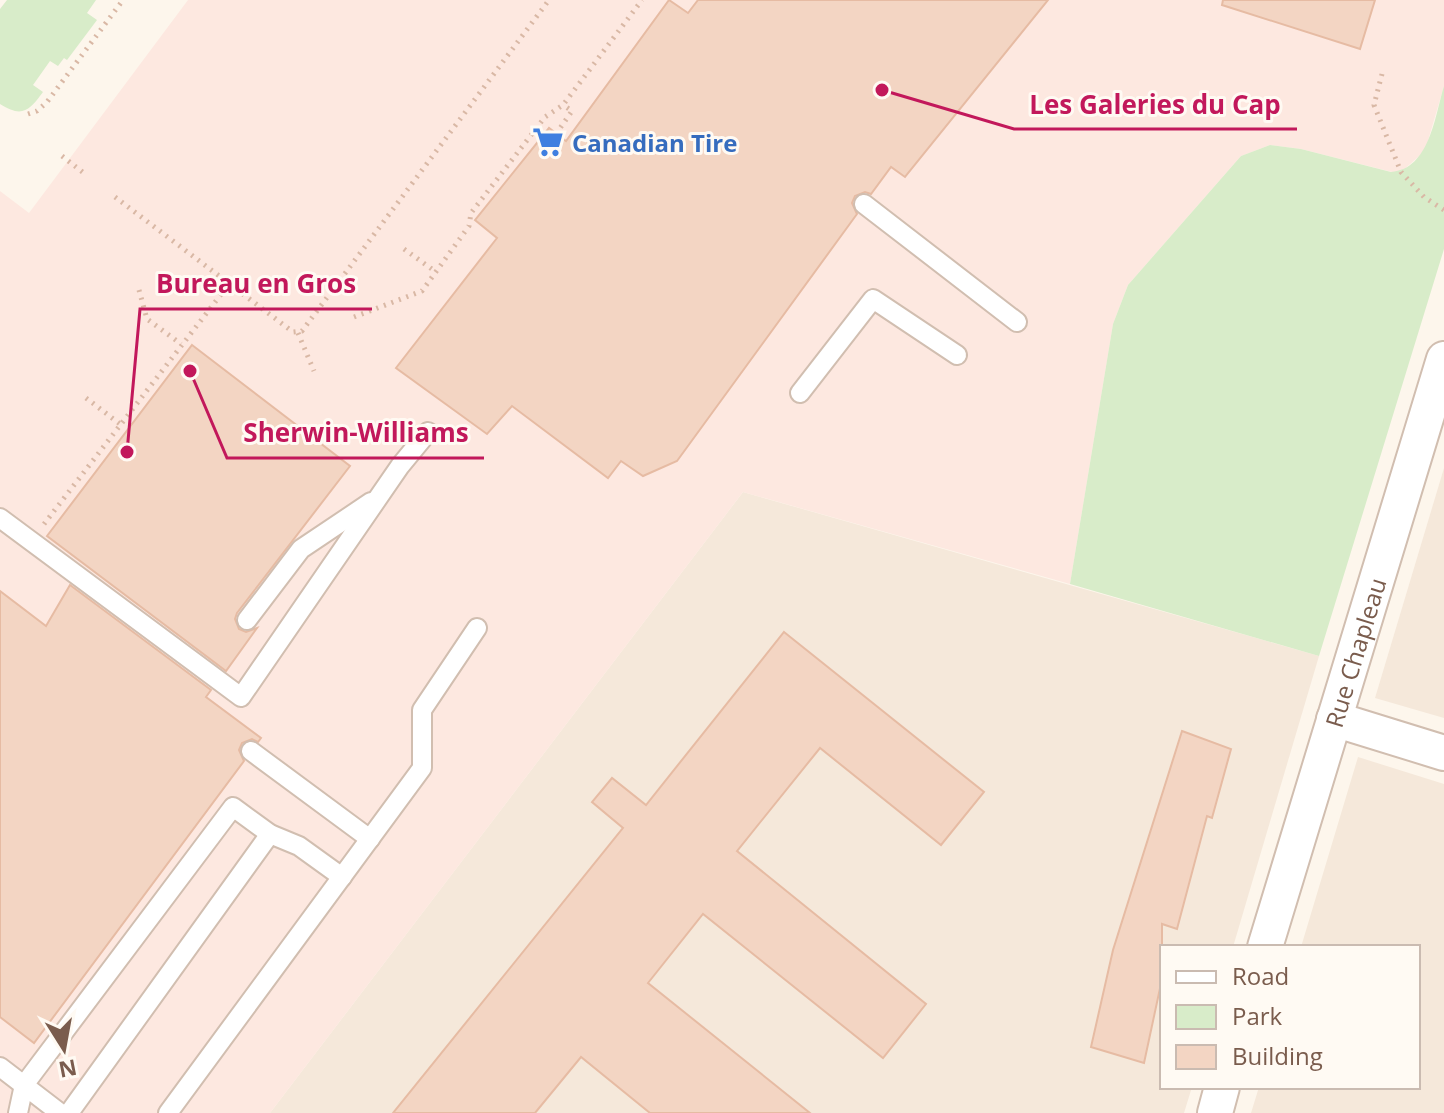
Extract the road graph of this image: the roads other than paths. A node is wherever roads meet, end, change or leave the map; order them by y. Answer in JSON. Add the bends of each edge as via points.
{"nodes":[{"id":1,"x":864,"y":204,"type":"dead end"},
{"id":2,"x":1017,"y":322,"type":"dead end"},
{"id":3,"x":957,"y":355,"type":"dead end"},
{"id":4,"x":1444,"y":359,"type":"edge"},
{"id":5,"x":800,"y":393,"type":"dead end"},
{"id":6,"x":428,"y":432,"type":"dead end"},
{"id":7,"x":379,"y":497,"type":"junction"},
{"id":8,"x":0,"y":518,"type":"edge"},
{"id":9,"x":247,"y":620,"type":"dead end"},
{"id":10,"x":477,"y":628,"type":"dead end"},
{"id":11,"x":1334,"y":719,"type":"junction"},
{"id":12,"x":251,"y":751,"type":"dead end"},
{"id":13,"x":1444,"y":753,"type":"edge"},
{"id":14,"x":270,"y":834,"type":"junction"},
{"id":15,"x":370,"y":839,"type":"junction"},
{"id":16,"x":342,"y":877,"type":"junction"},
{"id":17,"x":1266,"y":945,"type":"edge"},
{"id":18,"x":0,"y":1067,"type":"edge"},
{"id":19,"x":24,"y":1085,"type":"junction"},
{"id":20,"x":1221,"y":1089,"type":"edge"},
{"id":21,"x":18,"y":1113,"type":"edge"},
{"id":22,"x":60,"y":1113,"type":"edge"},
{"id":23,"x":69,"y":1113,"type":"edge"},
{"id":24,"x":168,"y":1113,"type":"edge"},
{"id":25,"x":1215,"y":1113,"type":"edge"}],
"edges":[{"from":1,"to":2,"type":"lane"},
{"from":3,"to":5,"type":"lane","via":[[873,299]]},
{"from":4,"to":11,"type":"street","name":"Rue Chapleau"},
{"from":6,"to":7,"type":"lane"},
{"from":7,"to":8,"type":"lane","via":[[241,697]]},
{"from":7,"to":9,"type":"lane","via":[[301,549]]},
{"from":10,"to":15,"type":"lane","via":[[422,710],[422,768]]},
{"from":11,"to":13,"type":"street"},
{"from":11,"to":17,"type":"street","name":"Rue Chapleau"},
{"from":12,"to":15,"type":"lane"},
{"from":14,"to":16,"type":"lane","via":[[299,846]]},
{"from":14,"to":19,"type":"lane","via":[[233,807]]},
{"from":14,"to":23,"type":"lane"},
{"from":15,"to":16,"type":"lane"},
{"from":16,"to":24,"type":"lane"},
{"from":18,"to":19,"type":"lane"},
{"from":19,"to":21,"type":"lane"},
{"from":19,"to":22,"type":"lane"},
{"from":20,"to":25,"type":"street"}]}
